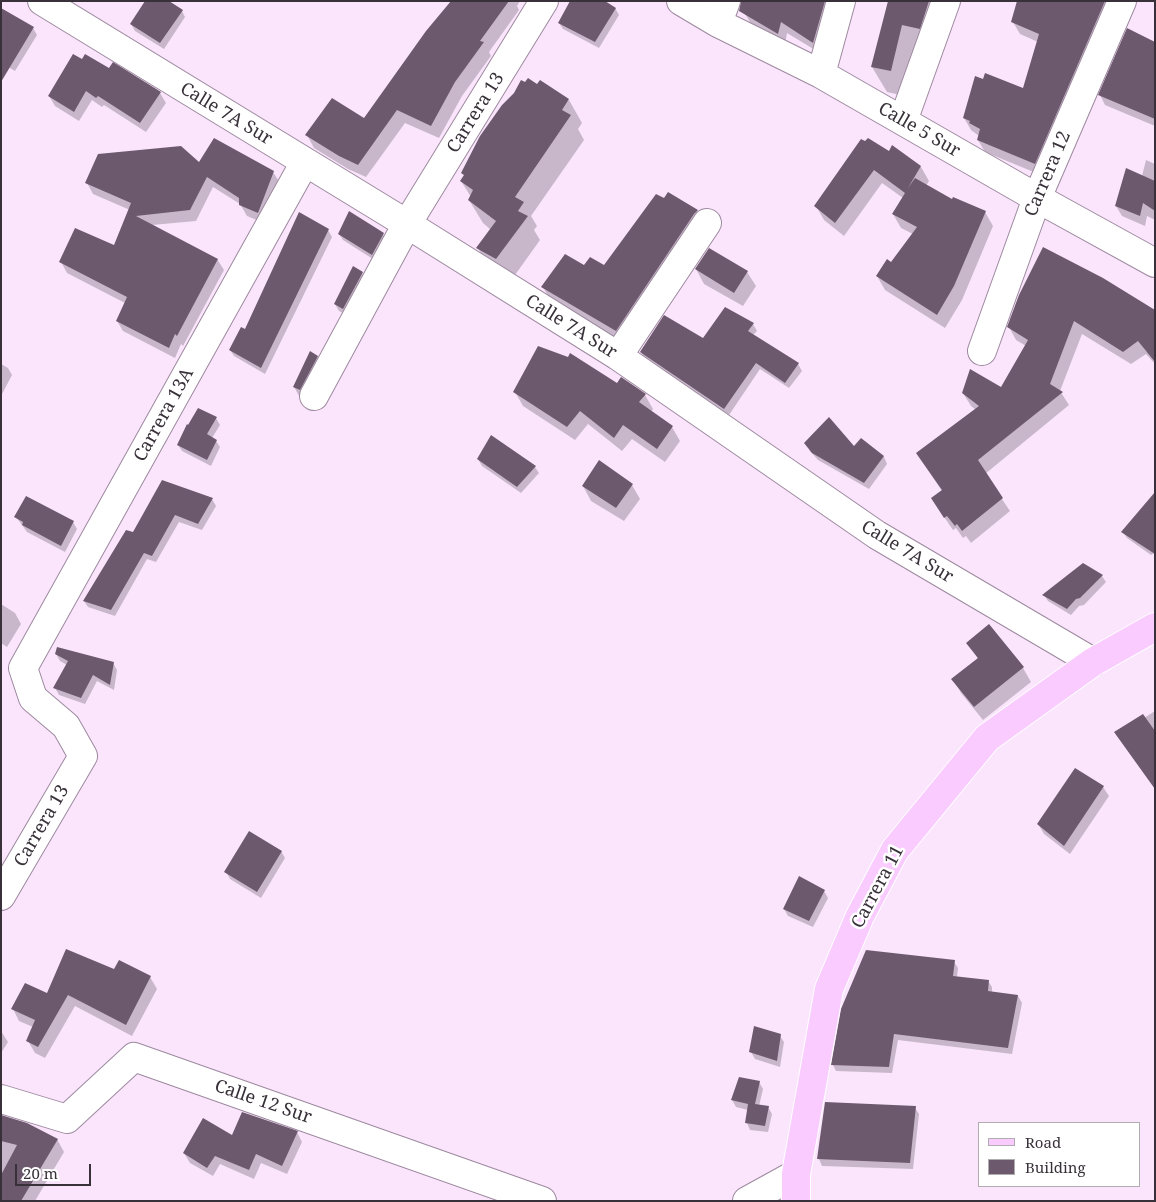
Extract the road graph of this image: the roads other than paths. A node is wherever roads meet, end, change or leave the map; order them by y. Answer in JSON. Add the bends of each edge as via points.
{"nodes":[{"id":1,"x":42,"y":1,"type":"edge"},
{"id":2,"x":544,"y":1,"type":"edge"},
{"id":3,"x":680,"y":1,"type":"edge"},
{"id":4,"x":841,"y":1,"type":"edge"},
{"id":5,"x":946,"y":1,"type":"edge"},
{"id":6,"x":1122,"y":1,"type":"edge"},
{"id":7,"x":722,"y":12,"type":"edge"},
{"id":8,"x":821,"y":74,"type":"junction"},
{"id":9,"x":903,"y":120,"type":"junction"},
{"id":10,"x":305,"y":162,"type":"junction"},
{"id":11,"x":1037,"y":198,"type":"junction"},
{"id":12,"x":707,"y":223,"type":"dead end"},
{"id":13,"x":408,"y":224,"type":"junction"},
{"id":14,"x":1155,"y":263,"type":"edge"},
{"id":15,"x":982,"y":351,"type":"dead end"},
{"id":16,"x":618,"y":356,"type":"junction"},
{"id":17,"x":314,"y":396,"type":"dead end"},
{"id":18,"x":1155,"y":627,"type":"edge"},
{"id":19,"x":1092,"y":662,"type":"junction"},
{"id":20,"x":83,"y":756,"type":"joint"},
{"id":21,"x":1,"y":896,"type":"edge"},
{"id":22,"x":1,"y":1099,"type":"edge"},
{"id":23,"x":796,"y":1174,"type":"junction"},
{"id":24,"x":542,"y":1201,"type":"edge"},
{"id":25,"x":747,"y":1201,"type":"edge"},
{"id":26,"x":796,"y":1201,"type":"edge"}],
"edges":[{"from":1,"to":10,"type":"street","name":"Calle 7A Sur"},
{"from":2,"to":13,"type":"street","name":"Carrera 13"},
{"from":3,"to":7,"type":"street","name":"Calle 5 Sur"},
{"from":4,"to":8,"type":"street"},
{"from":5,"to":9,"type":"street"},
{"from":6,"to":11,"type":"street","name":"Carrera 12"},
{"from":7,"to":8,"type":"street","name":"Calle 5 Sur"},
{"from":8,"to":9,"type":"street","name":"Calle 5 Sur"},
{"from":9,"to":11,"type":"street","name":"Calle 5 Sur"},
{"from":10,"to":13,"type":"street","name":"Calle 7A Sur"},
{"from":10,"to":20,"type":"street","name":"Carrera 13A","via":[[22,668],[32,698],[66,726]]},
{"from":11,"to":14,"type":"street","name":"Calle 5 Sur"},
{"from":11,"to":15,"type":"street","name":"Carrera 12"},
{"from":12,"to":16,"type":"street"},
{"from":13,"to":16,"type":"street","name":"Calle 7A Sur"},
{"from":13,"to":17,"type":"street","name":"Carrera 13"},
{"from":16,"to":19,"type":"street","name":"Calle 7A Sur","via":[[877,535]]},
{"from":18,"to":19,"type":"main road","name":"Carrera 11"},
{"from":19,"to":23,"type":"main road","name":"Carrera 11","via":[[987,738],[895,850],[860,916],[830,988]]},
{"from":20,"to":21,"type":"street","name":"Carrera 13"},
{"from":22,"to":24,"type":"street","name":"Calle 12 Sur","via":[[67,1119],[134,1057]]},
{"from":23,"to":25,"type":"street"},
{"from":23,"to":26,"type":"main road","name":"Carrera 11"}]}
